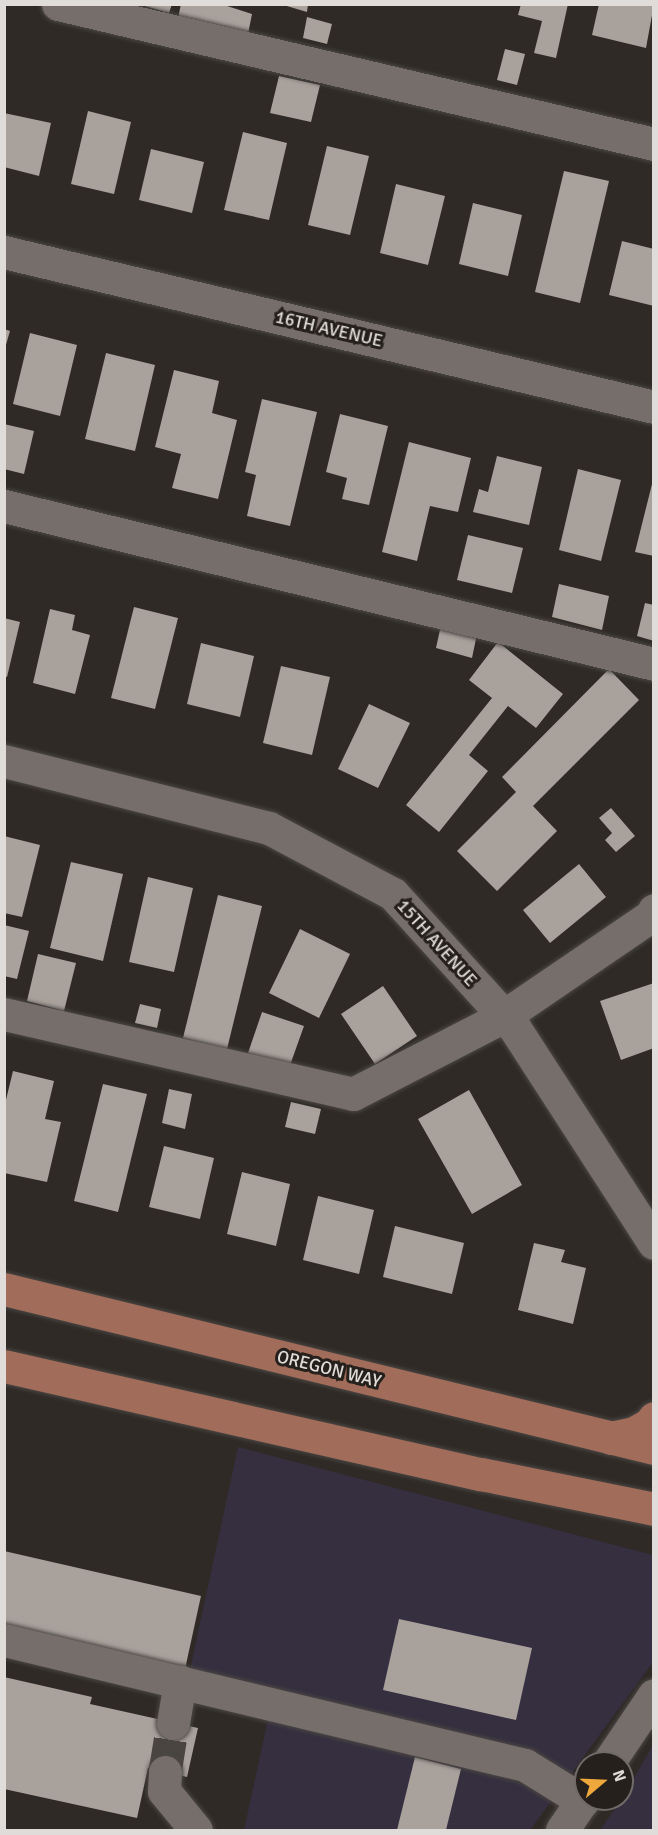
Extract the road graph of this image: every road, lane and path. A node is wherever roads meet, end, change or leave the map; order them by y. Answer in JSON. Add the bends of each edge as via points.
{"nodes":[{"id":1,"x":58,"y":4,"type":"edge"},
{"id":2,"x":654,"y":144,"type":"edge"},
{"id":3,"x":4,"y":252,"type":"edge"},
{"id":4,"x":654,"y":407,"type":"edge"},
{"id":5,"x":4,"y":506,"type":"edge"},
{"id":6,"x":654,"y":664,"type":"edge"},
{"id":7,"x":4,"y":761,"type":"edge"},
{"id":8,"x":654,"y":910,"type":"edge"},
{"id":9,"x":4,"y":1014,"type":"edge"},
{"id":10,"x":504,"y":1016,"type":"junction"},
{"id":11,"x":654,"y":1243,"type":"edge"},
{"id":12,"x":4,"y":1289,"type":"edge"},
{"id":13,"x":4,"y":1366,"type":"edge"},
{"id":14,"x":654,"y":1418,"type":"edge"},
{"id":15,"x":611,"y":1438,"type":"junction"},
{"id":16,"x":654,"y":1448,"type":"edge"},
{"id":17,"x":654,"y":1509,"type":"edge"},
{"id":18,"x":4,"y":1640,"type":"edge"},
{"id":19,"x":180,"y":1682,"type":"junction"},
{"id":20,"x":654,"y":1695,"type":"edge"},
{"id":21,"x":174,"y":1723,"type":"tunnel mouth"},
{"id":22,"x":616,"y":1751,"type":"edge"},
{"id":23,"x":165,"y":1772,"type":"tunnel mouth"},
{"id":24,"x":574,"y":1792,"type":"edge"},
{"id":25,"x":575,"y":1811,"type":"edge"},
{"id":26,"x":196,"y":1830,"type":"edge"},
{"id":27,"x":562,"y":1830,"type":"edge"}],
"edges":[{"from":1,"to":2,"type":"street"},
{"from":3,"to":4,"type":"street","name":"16TH AVENUE"},
{"from":5,"to":6,"type":"street"},
{"from":7,"to":10,"type":"street","name":"15TH AVENUE","via":[[269,828],[393,894]]},
{"from":8,"to":10,"type":"street"},
{"from":9,"to":10,"type":"street","via":[[353,1094]]},
{"from":10,"to":11,"type":"street","name":"15TH AVENUE"},
{"from":12,"to":15,"type":"main road","name":"OREGON WAY"},
{"from":13,"to":17,"type":"main road","via":[[480,1474]]},
{"from":14,"to":15,"type":"main road","via":[[634,1433]]},
{"from":15,"to":16,"type":"main road","name":"OREGON WAY"},
{"from":18,"to":19,"type":"street"},
{"from":19,"to":21,"type":"street"},
{"from":19,"to":24,"type":"street","via":[[525,1765]]},
{"from":20,"to":22,"type":"street"},
{"from":23,"to":26,"type":"street","via":[[164,1791]]},
{"from":25,"to":27,"type":"street"}]}
